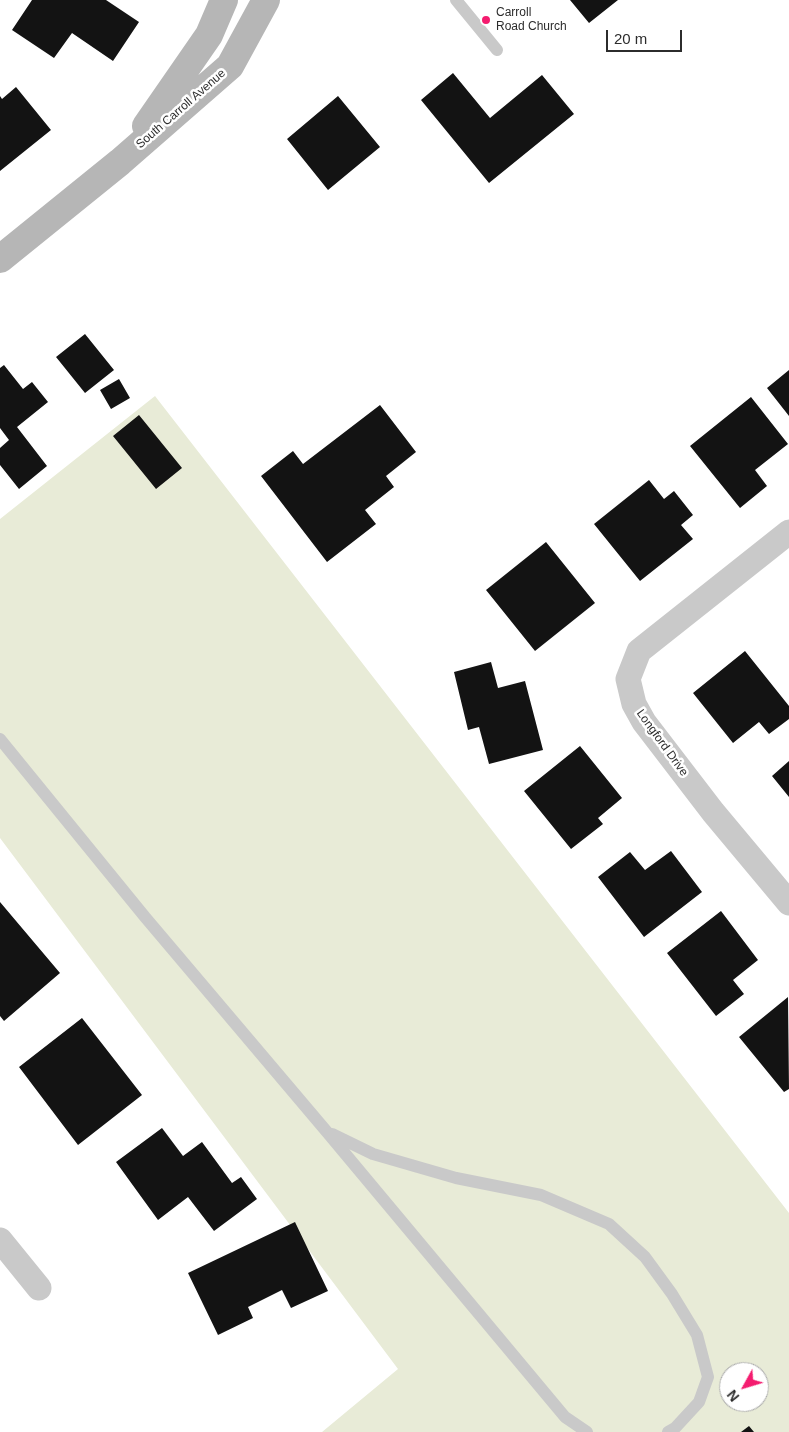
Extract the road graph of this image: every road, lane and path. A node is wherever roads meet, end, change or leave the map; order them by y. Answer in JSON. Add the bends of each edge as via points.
{"nodes":[{"id":1,"x":224,"y":0,"type":"edge"},
{"id":2,"x":266,"y":0,"type":"edge"},
{"id":3,"x":456,"y":0,"type":"edge"},
{"id":4,"x":496,"y":50,"type":"dead end"},
{"id":5,"x":120,"y":162,"type":"junction"},
{"id":6,"x":0,"y":259,"type":"edge"},
{"id":7,"x":789,"y":532,"type":"edge"},
{"id":8,"x":0,"y":738,"type":"edge"},
{"id":9,"x":789,"y":903,"type":"edge"},
{"id":10,"x":327,"y":1132,"type":"junction"},
{"id":11,"x":0,"y":1240,"type":"edge"},
{"id":12,"x":39,"y":1288,"type":"dead end"},
{"id":13,"x":587,"y":1432,"type":"edge"},
{"id":14,"x":668,"y":1432,"type":"edge"}],
"edges":[{"from":1,"to":5,"type":"main road","name":"South Carroll Avenue","via":[[209,35]]},
{"from":2,"to":5,"type":"main road","name":"South Carroll Avenue","via":[[230,66]]},
{"from":3,"to":4,"type":"lane"},
{"from":5,"to":6,"type":"main road","name":"South Carroll Avenue"},
{"from":7,"to":9,"type":"street","name":"Longford Drive","via":[[639,651],[628,679],[634,704],[644,722]]},
{"from":8,"to":10,"type":"lane","via":[[145,917]]},
{"from":10,"to":13,"type":"lane","via":[[564,1417]]},
{"from":10,"to":14,"type":"lane","via":[[373,1154],[456,1178],[541,1195],[609,1224],[646,1257],[698,1335],[708,1377],[699,1402]]},
{"from":11,"to":12,"type":"street"}]}
